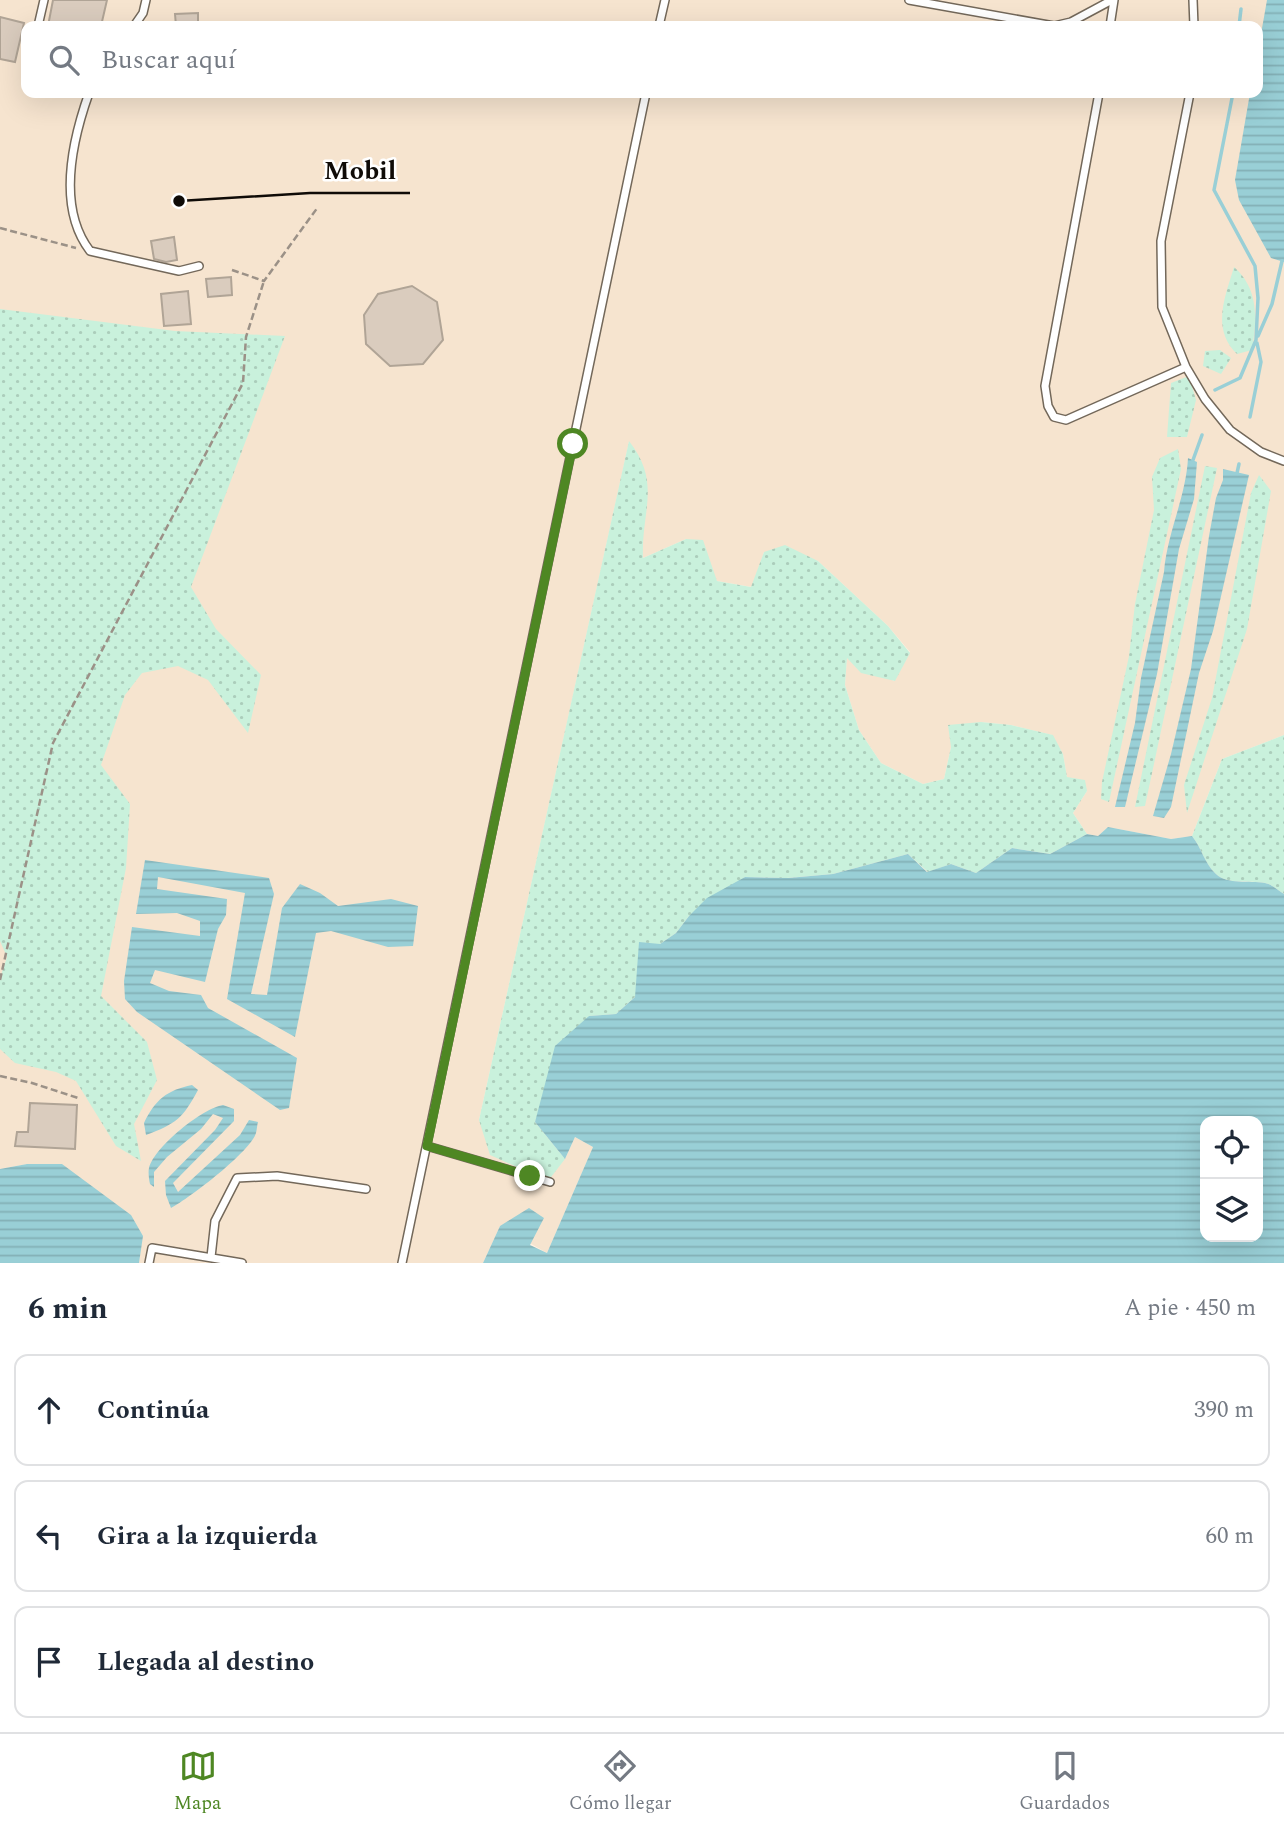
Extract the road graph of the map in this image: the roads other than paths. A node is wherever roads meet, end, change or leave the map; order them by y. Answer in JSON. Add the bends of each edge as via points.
{"nodes":[{"id":1,"x":44,"y":0,"type":"edge"},
{"id":2,"x":146,"y":0,"type":"edge"},
{"id":3,"x":665,"y":0,"type":"edge"},
{"id":4,"x":909,"y":0,"type":"edge"},
{"id":5,"x":1113,"y":0,"type":"edge"},
{"id":6,"x":1193,"y":0,"type":"edge"},
{"id":7,"x":39,"y":21,"type":"edge"},
{"id":8,"x":137,"y":21,"type":"edge"},
{"id":9,"x":660,"y":21,"type":"edge"},
{"id":10,"x":1026,"y":21,"type":"edge"},
{"id":11,"x":1078,"y":21,"type":"edge"},
{"id":12,"x":1111,"y":21,"type":"edge"},
{"id":13,"x":1194,"y":21,"type":"edge"},
{"id":14,"x":88,"y":98,"type":"edge"},
{"id":15,"x":645,"y":98,"type":"edge"},
{"id":16,"x":1098,"y":98,"type":"edge"},
{"id":17,"x":1189,"y":98,"type":"edge"},
{"id":18,"x":199,"y":266,"type":"dead end"},
{"id":19,"x":1186,"y":367,"type":"junction"},
{"id":20,"x":1284,"y":461,"type":"edge"},
{"id":21,"x":427,"y":1146,"type":"junction"},
{"id":22,"x":550,"y":1182,"type":"dead end"},
{"id":23,"x":366,"y":1189,"type":"dead end"},
{"id":24,"x":192,"y":1254,"type":"junction"},
{"id":25,"x":211,"y":1257,"type":"junction"},
{"id":26,"x":149,"y":1263,"type":"edge"},
{"id":27,"x":190,"y":1263,"type":"edge"},
{"id":28,"x":242,"y":1263,"type":"edge"},
{"id":29,"x":402,"y":1263,"type":"edge"}],
"edges":[{"from":1,"to":7,"type":"lane"},
{"from":2,"to":8,"type":"lane"},
{"from":3,"to":9,"type":"lane"},
{"from":4,"to":10,"type":"lane"},
{"from":5,"to":11,"type":"lane"},
{"from":5,"to":12,"type":"lane"},
{"from":6,"to":13,"type":"lane"},
{"from":14,"to":18,"type":"lane","via":[[68,192],[78,236],[90,251],[179,271]]},
{"from":15,"to":21,"type":"lane"},
{"from":16,"to":19,"type":"lane","via":[[1045,386],[1048,406],[1054,417],[1066,420]]},
{"from":17,"to":19,"type":"lane","via":[[1161,241],[1162,307]]},
{"from":19,"to":20,"type":"lane","via":[[1230,430],[1261,452]]},
{"from":21,"to":22,"type":"lane"},
{"from":21,"to":29,"type":"lane"},
{"from":23,"to":25,"type":"lane","via":[[276,1175],[237,1178],[215,1221]]},
{"from":24,"to":25,"type":"lane"},
{"from":24,"to":26,"type":"lane","via":[[152,1248]]},
{"from":24,"to":27,"type":"lane"},
{"from":25,"to":28,"type":"lane"}]}
